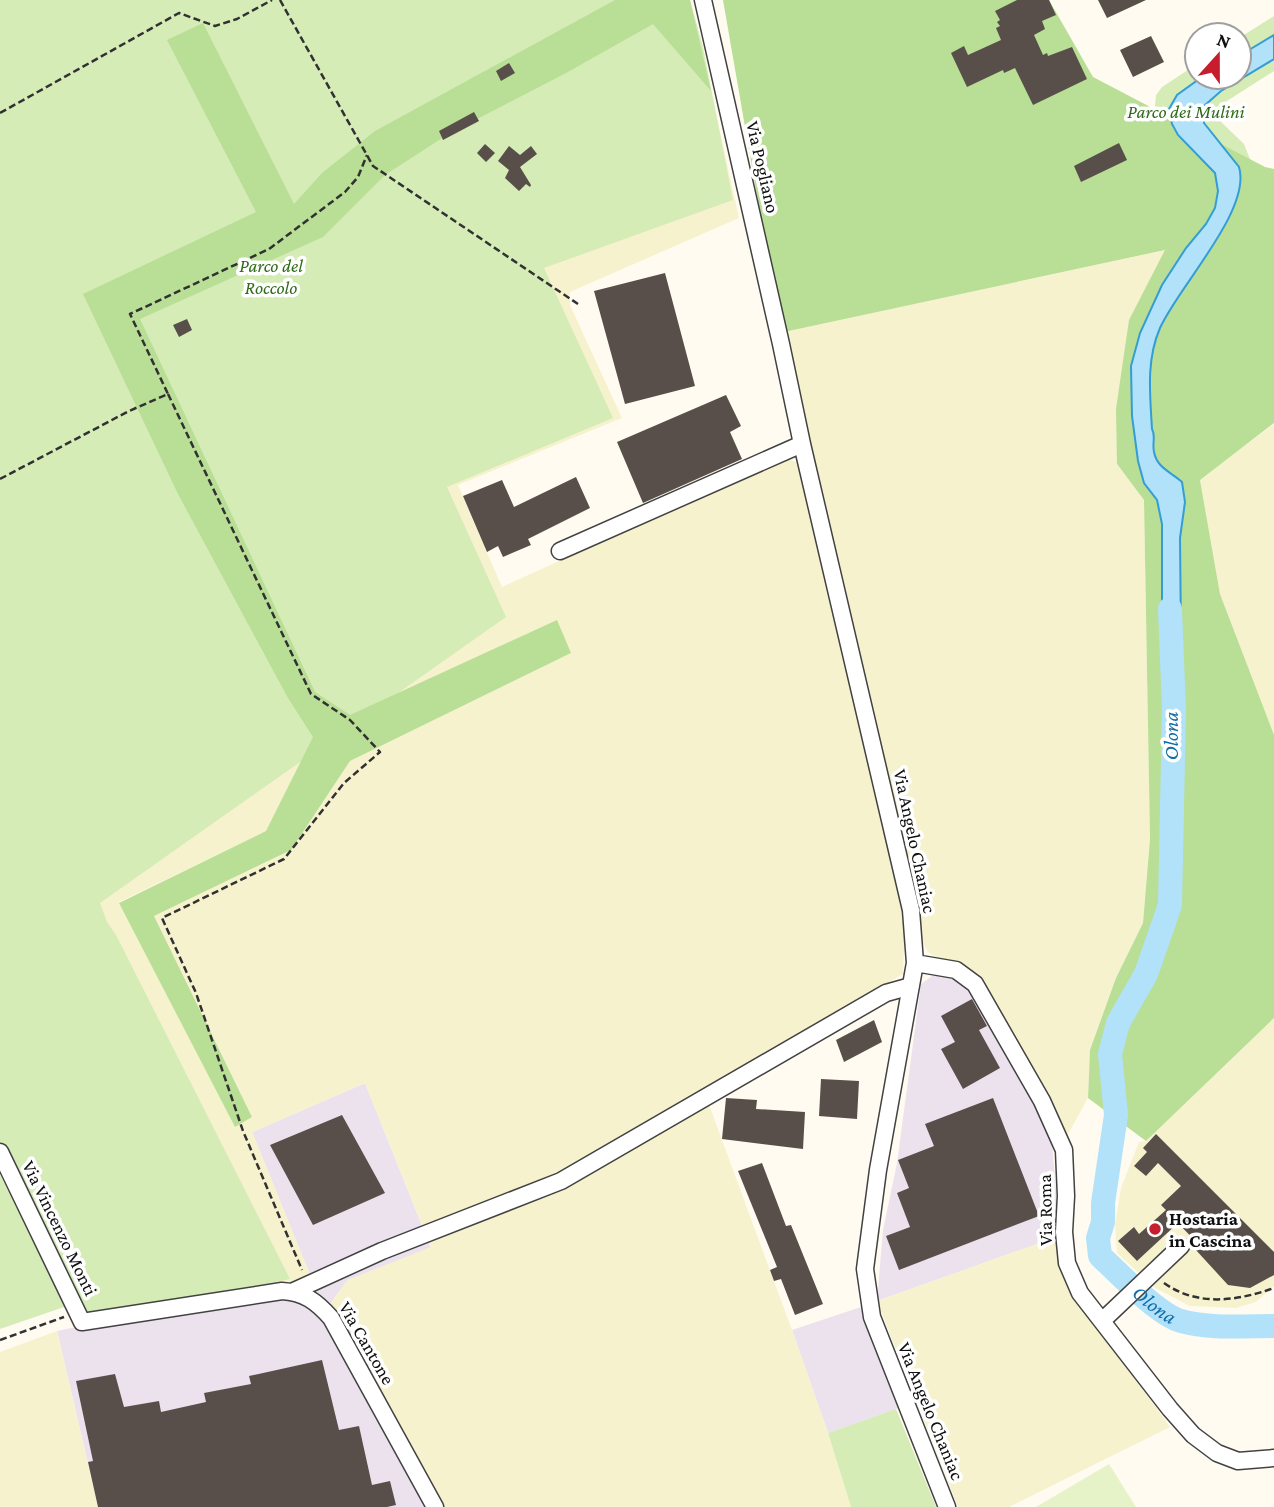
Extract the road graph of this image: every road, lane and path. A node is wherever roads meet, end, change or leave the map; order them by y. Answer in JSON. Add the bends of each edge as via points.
{"nodes":[{"id":1,"x":272,"y":0,"type":"edge"},
{"id":2,"x":280,"y":0,"type":"edge"},
{"id":3,"x":703,"y":0,"type":"edge"},
{"id":4,"x":0,"y":113,"type":"edge"},
{"id":5,"x":367,"y":155,"type":"junction"},
{"id":6,"x":578,"y":304,"type":"dead end"},
{"id":7,"x":781,"y":344,"type":"joint"},
{"id":8,"x":168,"y":394,"type":"junction"},
{"id":9,"x":802,"y":444,"type":"junction"},
{"id":10,"x":0,"y":479,"type":"edge"},
{"id":11,"x":560,"y":551,"type":"dead end"},
{"id":12,"x":915,"y":963,"type":"junction"},
{"id":13,"x":911,"y":986,"type":"junction"},
{"id":14,"x":0,"y":1152,"type":"edge"},
{"id":15,"x":1181,"y":1245,"type":"dead end"},
{"id":16,"x":1150,"y":1273,"type":"junction"},
{"id":17,"x":1274,"y":1287,"type":"edge"},
{"id":18,"x":301,"y":1288,"type":"junction"},
{"id":19,"x":80,"y":1317,"type":"junction"},
{"id":20,"x":1102,"y":1321,"type":"junction"},
{"id":21,"x":0,"y":1340,"type":"edge"},
{"id":22,"x":1274,"y":1458,"type":"edge"},
{"id":23,"x":435,"y":1507,"type":"edge"},
{"id":24,"x":947,"y":1507,"type":"edge"}],
"edges":[{"from":1,"to":4,"type":"path","via":[[215,26],[180,13]]},
{"from":2,"to":5,"type":"path"},
{"from":3,"to":7,"type":"street","name":"Via Pogliano"},
{"from":5,"to":6,"type":"path","via":[[373,166]]},
{"from":5,"to":8,"type":"path","via":[[358,177],[345,192],[269,249],[130,314]]},
{"from":7,"to":9,"type":"street","name":"Via Angelo Chaniac"},
{"from":8,"to":10,"type":"path"},
{"from":8,"to":18,"type":"path","via":[[311,694],[349,720],[380,752],[344,783],[284,859],[162,918],[196,993]]},
{"from":9,"to":11,"type":"street"},
{"from":9,"to":12,"type":"street","name":"Via Angelo Chaniac","via":[[911,910]]},
{"from":12,"to":13,"type":"street","name":"Via Angelo Chaniac"},
{"from":12,"to":20,"type":"street","name":"Via Roma","via":[[956,970],[975,984],[1042,1101],[1064,1150],[1067,1263],[1080,1293]]},
{"from":13,"to":18,"type":"street","via":[[886,993],[561,1181]]},
{"from":13,"to":24,"type":"street","name":"Via Angelo Chaniac","via":[[868,1232],[866,1286],[880,1339]]},
{"from":14,"to":19,"type":"street","name":"Via Vincenzo Monti"},
{"from":15,"to":16,"type":"street"},
{"from":16,"to":17,"type":"path","via":[[1191,1298],[1232,1299]]},
{"from":16,"to":20,"type":"street"},
{"from":18,"to":19,"type":"street"},
{"from":18,"to":23,"type":"street","name":"Via Cantone","via":[[331,1318]]},
{"from":19,"to":21,"type":"path"},
{"from":20,"to":22,"type":"street","name":"Via Roma","via":[[1194,1435],[1217,1453],[1238,1461]]}]}
